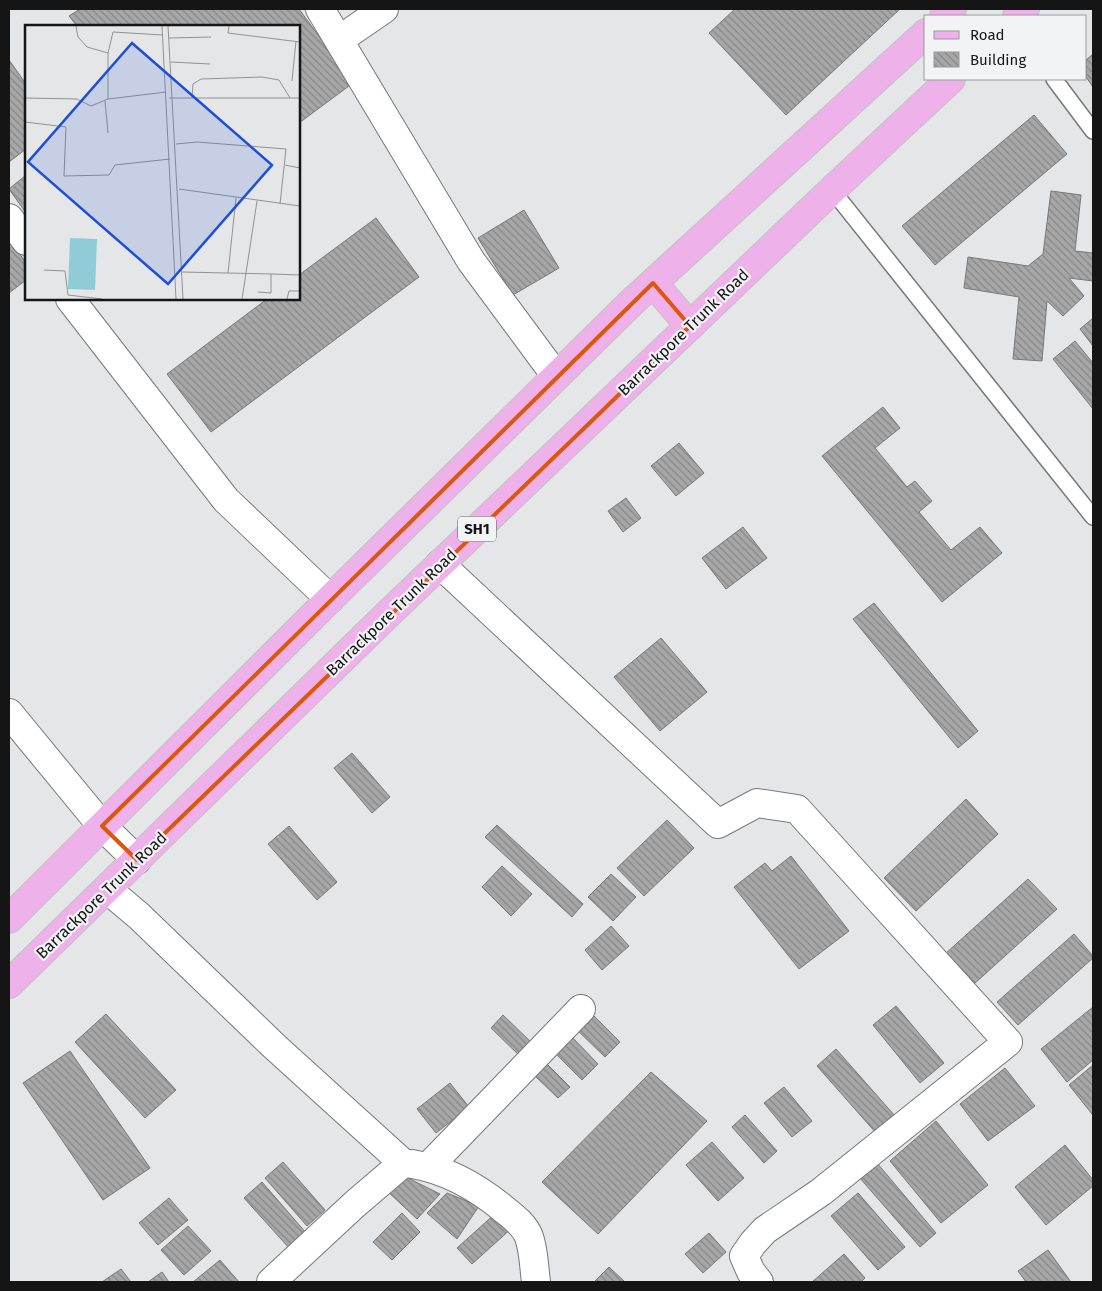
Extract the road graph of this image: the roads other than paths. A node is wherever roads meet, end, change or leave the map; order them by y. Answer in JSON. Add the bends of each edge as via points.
{"nodes":[{"id":1,"x":320,"y":9,"type":"edge"},
{"id":2,"x":384,"y":9,"type":"edge"},
{"id":3,"x":924,"y":35,"type":"edge"},
{"id":4,"x":339,"y":40,"type":"junction"},
{"id":5,"x":950,"y":80,"type":"edge"},
{"id":6,"x":1055,"y":80,"type":"edge"},
{"id":7,"x":1093,"y":131,"type":"edge"},
{"id":8,"x":832,"y":190,"type":"junction"},
{"id":9,"x":9,"y":218,"type":"edge"},
{"id":10,"x":25,"y":240,"type":"edge"},
{"id":11,"x":653,"y":283,"type":"junction"},
{"id":12,"x":71,"y":300,"type":"edge"},
{"id":13,"x":690,"y":326,"type":"junction"},
{"id":14,"x":556,"y":376,"type":"junction"},
{"id":15,"x":1093,"y":517,"type":"edge"},
{"id":16,"x":440,"y":564,"type":"junction"},
{"id":17,"x":330,"y":599,"type":"junction"},
{"id":18,"x":12,"y":725,"type":"edge"},
{"id":19,"x":102,"y":826,"type":"junction"},
{"id":20,"x":137,"y":860,"type":"junction"},
{"id":21,"x":107,"y":889,"type":"junction"},
{"id":22,"x":9,"y":919,"type":"edge"},
{"id":23,"x":9,"y":984,"type":"edge"},
{"id":24,"x":581,"y":1009,"type":"dead end"},
{"id":25,"x":415,"y":1165,"type":"junction"},
{"id":26,"x":271,"y":1282,"type":"edge"},
{"id":27,"x":536,"y":1282,"type":"edge"},
{"id":28,"x":759,"y":1282,"type":"edge"}],
"edges":[{"from":1,"to":4,"type":"street"},
{"from":2,"to":4,"type":"street"},
{"from":3,"to":11,"type":"main road"},
{"from":4,"to":14,"type":"street","via":[[471,261]]},
{"from":5,"to":8,"type":"main road","name":"Barrackpore Trunk Road","number":"SH1"},
{"from":6,"to":7,"type":"lane"},
{"from":8,"to":13,"type":"main road","name":"Barrackpore Trunk Road","number":"SH1"},
{"from":8,"to":15,"type":"lane"},
{"from":9,"to":10,"type":"street"},
{"from":11,"to":13,"type":"main road"},
{"from":11,"to":14,"type":"main road"},
{"from":12,"to":17,"type":"street","via":[[226,500]]},
{"from":13,"to":16,"type":"main road","name":"Barrackpore Trunk Road","number":"SH1"},
{"from":14,"to":17,"type":"main road"},
{"from":16,"to":20,"type":"main road","name":"Barrackpore Trunk Road","number":"SH1"},
{"from":16,"to":28,"type":"street","via":[[718,824],[757,802],[797,809],[1008,1042],[821,1192],[766,1230],[744,1256],[750,1272]]},
{"from":17,"to":19,"type":"main road"},
{"from":18,"to":19,"type":"street"},
{"from":19,"to":20,"type":"street"},
{"from":19,"to":22,"type":"main road"},
{"from":20,"to":21,"type":"main road","name":"Barrackpore Trunk Road","number":"SH1"},
{"from":21,"to":23,"type":"main road","name":"Barrackpore Trunk Road","number":"SH1"},
{"from":21,"to":25,"type":"street","via":[[274,1046]]},
{"from":24,"to":25,"type":"street"},
{"from":25,"to":26,"type":"street","via":[[355,1204]]},
{"from":25,"to":27,"type":"street","via":[[468,1183],[518,1221],[529,1236]]}]}
